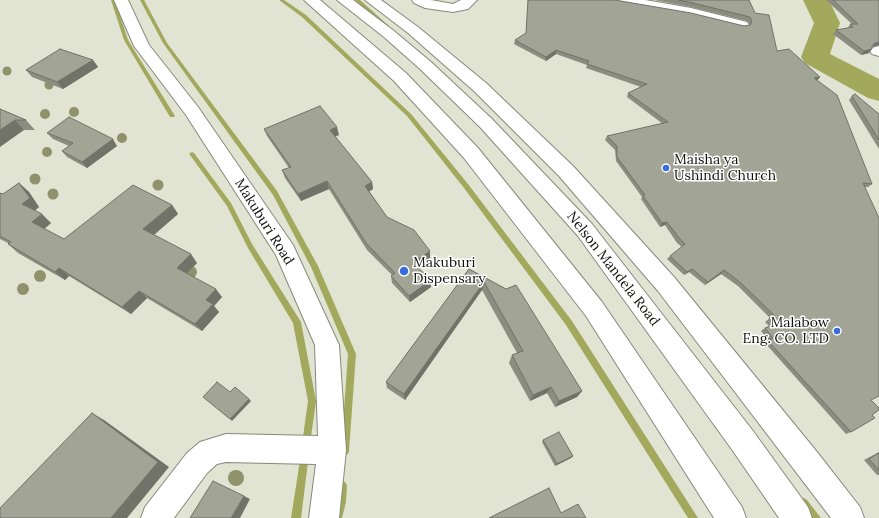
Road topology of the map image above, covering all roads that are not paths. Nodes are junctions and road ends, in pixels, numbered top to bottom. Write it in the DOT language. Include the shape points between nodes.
graph roads {
  1 [pos="121,0"];
  2 [pos="311,0"];
  3 [pos="344,0"];
  4 [pos="372,0"];
  5 [pos="419,0"];
  6 [pos="470,0"];
  7 [pos="619,0"];
  8 [pos="742,25"];
  9 [pos="332,450"];
  10 [pos="156,518"];
  11 [pos="324,518"];
  12 [pos="731,518"];
  13 [pos="797,518"];
  14 [pos="849,518"];
  1 -- 9 [label="street, Makuburi Road" via="142,46 192,111 285,251 327,344"];
  2 -- 12 [label="street" via="400,77 471,153 594,309"];
  3 -- 13 [label="street, Nelson Mandela Road" via="425,65 486,123 585,230 738,434"];
  4 -- 14 [label="street" via="413,30 480,87 566,171 666,284"];
  5 -- 6 [label="street" via="430,5 453,8 463,6"];
  7 -- 8 [label="street" via="691,12"];
  9 -- 10 [label="street" via="226,448 210,452 197,463"];
  9 -- 11 [label="street, Makuburi Road"];
}
